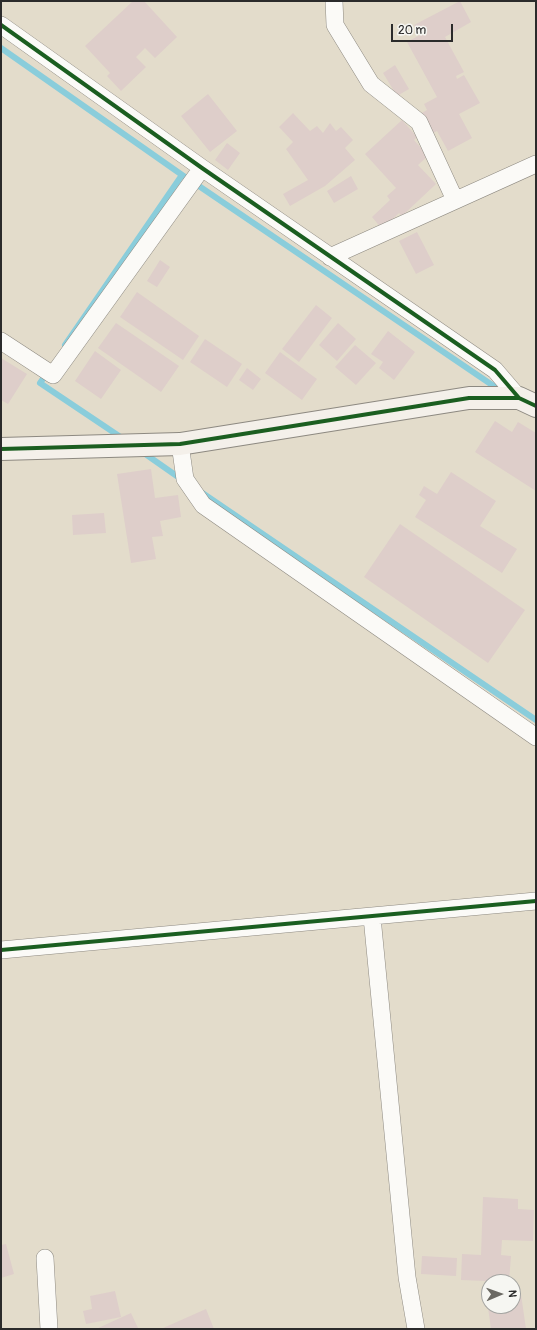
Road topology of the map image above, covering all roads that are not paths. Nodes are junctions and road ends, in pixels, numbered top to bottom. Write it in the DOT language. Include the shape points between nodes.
graph roads {
  1 [pos="334,1"];
  2 [pos="1,26"];
  3 [pos="536,164"];
  4 [pos="202,168"];
  5 [pos="455,200"];
  6 [pos="330,257"];
  7 [pos="1,341"];
  8 [pos="527,402"];
  9 [pos="180,444"];
  10 [pos="1,449"];
  11 [pos="536,738"];
  12 [pos="536,901"];
  13 [pos="372,917"];
  14 [pos="1,950"];
  15 [pos="45,1258"];
  16 [pos="49,1329"];
  17 [pos="416,1329"];
  1 -- 5 [label="street" via="335,25 371,84 419,122"];
  2 -- 4 [label="street"];
  3 -- 5 [label="street"];
  4 -- 6 [label="street"];
  4 -- 7 [label="street" via="52,375"];
  5 -- 6 [label="street"];
  6 -- 8 [label="street" via="496,370"];
  8 -- 9 [label="street" via="468,398"];
  9 -- 10 [label="street"];
  9 -- 11 [label="street" via="185,480 203,505"];
  12 -- 13 [label="street"];
  13 -- 14 [label="street"];
  13 -- 17 [label="street" via="407,1277"];
  15 -- 16 [label="street"];
}
